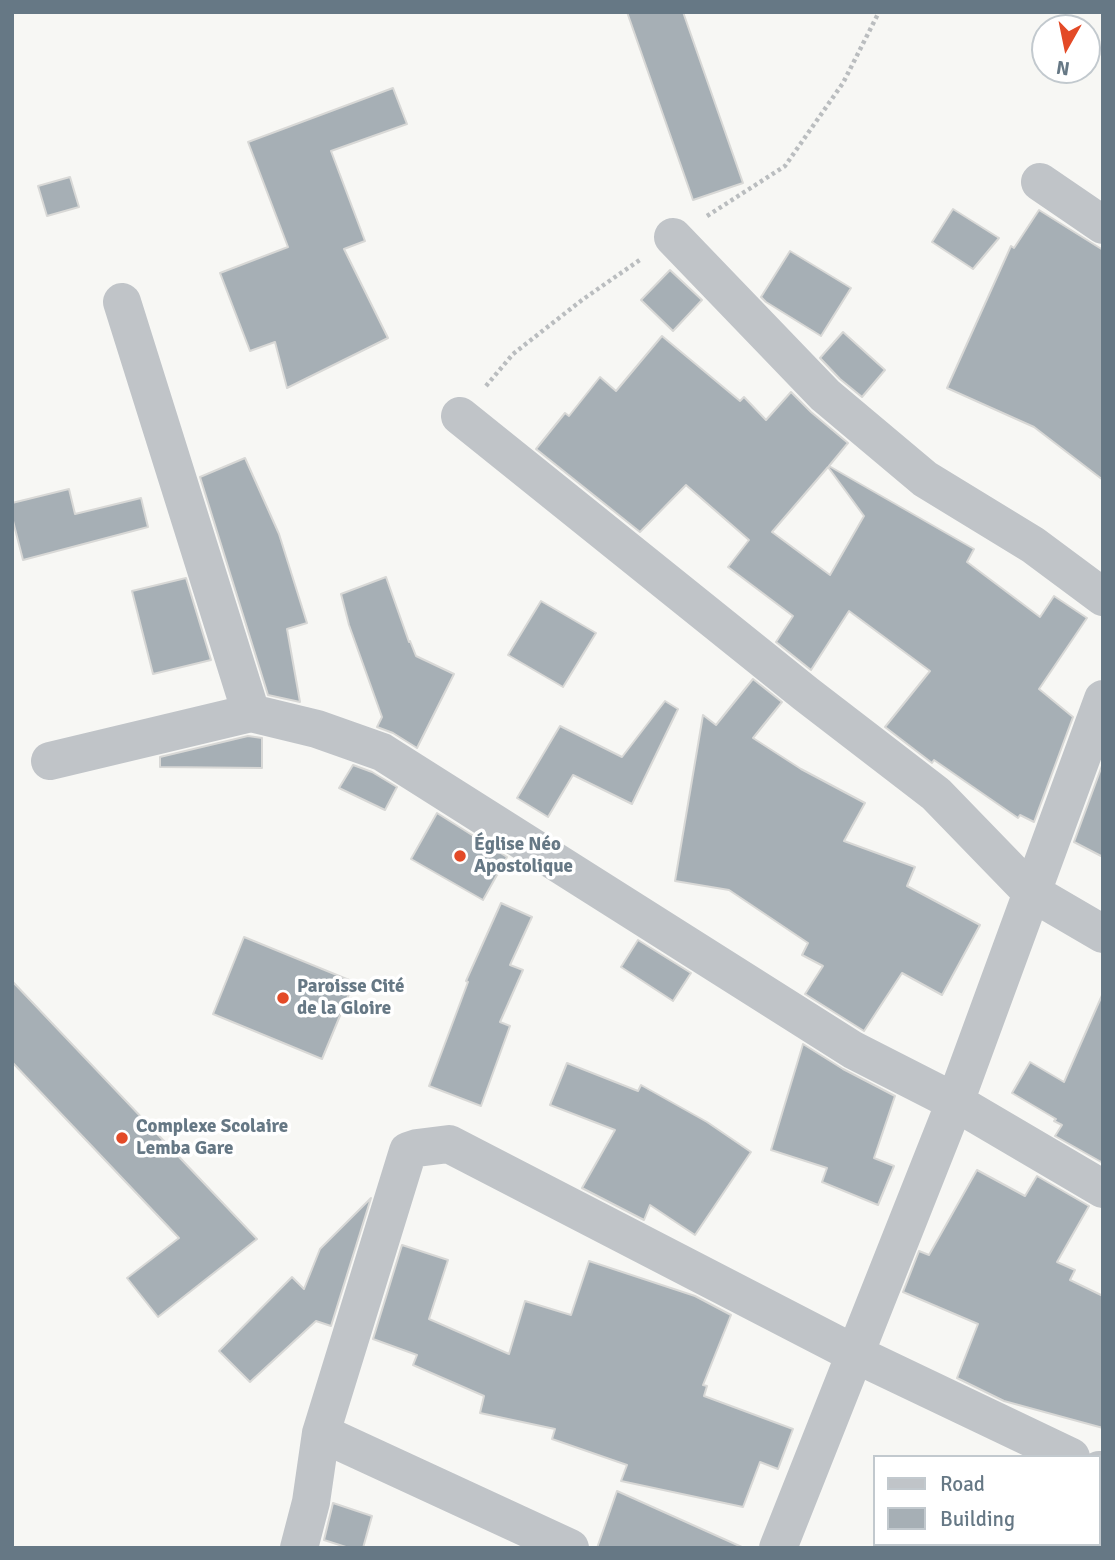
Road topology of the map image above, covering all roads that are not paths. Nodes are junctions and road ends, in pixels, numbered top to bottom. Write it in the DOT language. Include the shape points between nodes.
graph roads {
  1 [pos="1040,182"];
  2 [pos="1103,225"];
  3 [pos="673,237"];
  4 [pos="122,302"];
  5 [pos="460,416"];
  6 [pos="1103,597"];
  7 [pos="1103,699"];
  8 [pos="251,713"];
  9 [pos="50,761"];
  10 [pos="1031,892"];
  11 [pos="1103,934"];
  12 [pos="955,1102"];
  13 [pos="1103,1189"];
  14 [pos="855,1354"];
  15 [pos="321,1433"];
  16 [pos="1067,1455"];
  17 [pos="299,1548"];
  18 [pos="570,1548"];
  19 [pos="778,1548"];
  1 -- 2 [label="street"];
  3 -- 6 [label="street" via="825,395 925,479 1033,545"];
  4 -- 8 [label="street"];
  5 -- 10 [label="street" via="936,794"];
  7 -- 10 [label="street"];
  8 -- 9 [label="street"];
  8 -- 12 [label="street" via="382,752 853,1050"];
  10 -- 11 [label="street"];
  10 -- 12 [label="street"];
  12 -- 13 [label="street"];
  12 -- 14 [label="street"];
  14 -- 15 [label="street" via="449,1144 416,1148 408,1151"];
  14 -- 16 [label="street"];
  14 -- 19 [label="street"];
  15 -- 17 [label="street"];
  15 -- 18 [label="street"];
}
